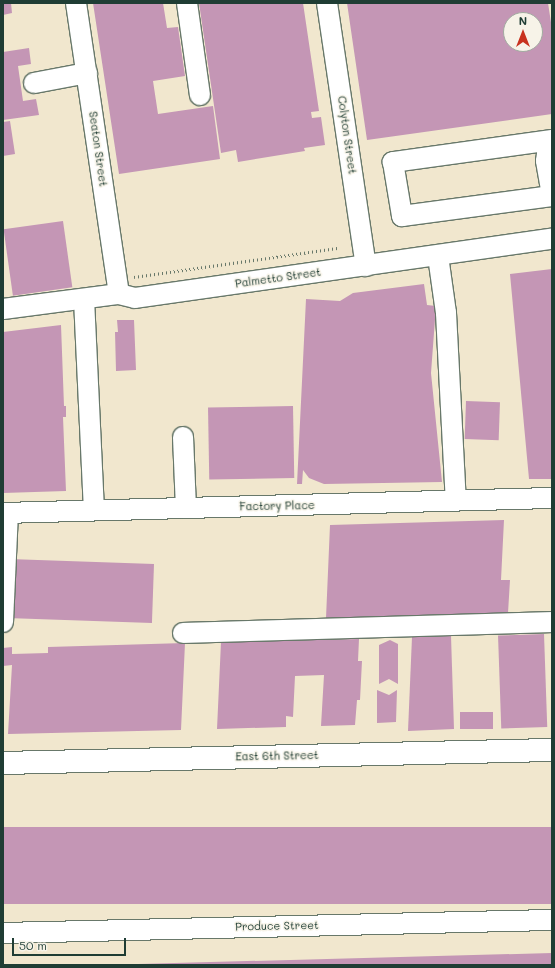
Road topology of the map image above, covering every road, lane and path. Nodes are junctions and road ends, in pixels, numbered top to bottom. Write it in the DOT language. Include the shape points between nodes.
graph roads {
  1 [pos="76,3"];
  2 [pos="186,3"];
  3 [pos="327,3"];
  4 [pos="87,73"];
  5 [pos="34,82"];
  6 [pos="200,95"];
  7 [pos="552,140"];
  8 [pos="552,153"];
  9 [pos="552,195"];
  10 [pos="552,239"];
  11 [pos="339,248"];
  12 [pos="438,256"];
  13 [pos="366,266"];
  14 [pos="130,275"];
  15 [pos="119,294"];
  16 [pos="84,299"];
  17 [pos="3,310"];
  18 [pos="183,436"];
  19 [pos="552,498"];
  20 [pos="456,501"];
  21 [pos="186,508"];
  22 [pos="94,510"];
  23 [pos="5,513"];
  24 [pos="3,622"];
  25 [pos="552,622"];
  26 [pos="183,633"];
  27 [pos="552,750"];
  28 [pos="3,763"];
  29 [pos="552,920"];
  30 [pos="3,933"];
  1 -- 4 [label="street, Seaton Street"];
  2 -- 6 [label="street"];
  3 -- 13 [label="street, Colyton Street"];
  4 -- 5 [label="street"];
  4 -- 15 [label="street, Seaton Street"];
  7 -- 9 [label="street" via="393,162 402,216"];
  8 -- 9 [label="street" via="547,154 546,161"];
  10 -- 12 [label="street, Palmetto Street"];
  11 -- 14 [label="path" via="135,278"];
  12 -- 13 [label="street, Palmetto Street"];
  12 -- 20 [label="street" via="446,313"];
  13 -- 15 [label="street, Palmetto Street" via="136,298"];
  15 -- 16 [label="street, Palmetto Street"];
  16 -- 17 [label="street, Palmetto Street"];
  16 -- 22 [label="street"];
  18 -- 21 [label="street"];
  19 -- 20 [label="street, Factory Place"];
  20 -- 21 [label="street, Factory Place"];
  21 -- 22 [label="street, Factory Place"];
  22 -- 23 [label="street, Factory Place"];
  23 -- 24 [label="street"];
  25 -- 26 [label="street"];
  27 -- 28 [label="main road, East 6th Street"];
  29 -- 30 [label="street, Produce Street"];
}
